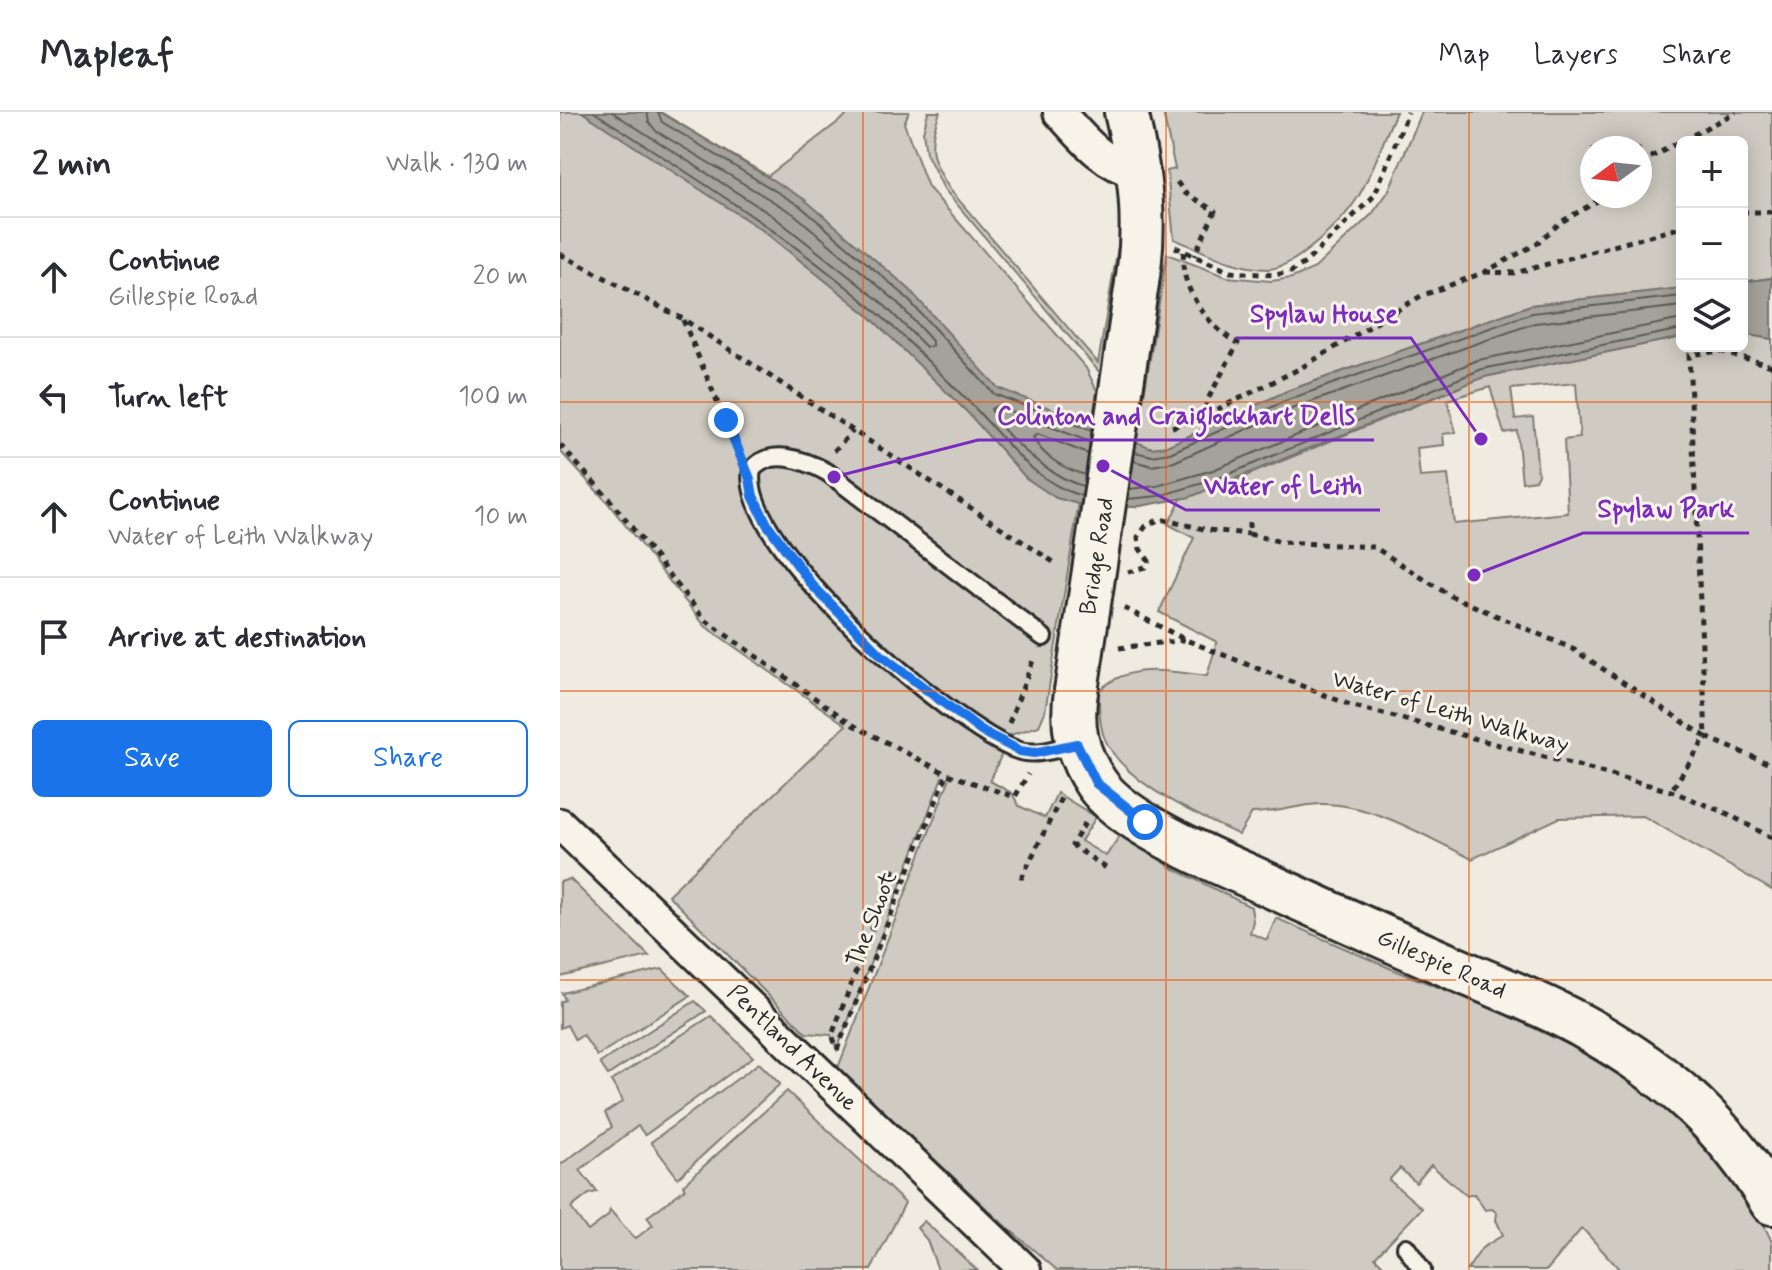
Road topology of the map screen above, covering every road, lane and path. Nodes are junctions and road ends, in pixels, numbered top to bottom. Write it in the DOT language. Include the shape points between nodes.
graph roads {
  1 [pos="1059,112"];
  2 [pos="1126,112"];
  3 [pos="1408,112"];
  4 [pos="1736,112"];
  5 [pos="1724,114"];
  6 [pos="1652,156"];
  7 [pos="1156,175"];
  8 [pos="1585,208"];
  9 [pos="1748,212"];
  10 [pos="1772,212"];
  11 [pos="1676,229"];
  12 [pos="560,254"];
  13 [pos="1194,256"];
  14 [pos="1485,272"];
  15 [pos="683,319"];
  16 [pos="1772,366"];
  17 [pos="1204,416"];
  18 [pos="1172,427"];
  19 [pos="560,445"];
  20 [pos="750,479"];
  21 [pos="1160,519"];
  22 [pos="1249,522"];
  23 [pos="1249,534"];
  24 [pos="1061,567"];
  25 [pos="1117,603"];
  26 [pos="1043,637"];
  27 [pos="1706,737"];
  28 [pos="1001,742"];
  29 [pos="1067,752"];
  30 [pos="1772,765"];
  31 [pos="947,774"];
  32 [pos="1671,791"];
  33 [pos="1061,797"];
  34 [pos="1090,815"];
  35 [pos="560,824"];
  36 [pos="1772,838"];
  37 [pos="896,865"];
  38 [pos="1106,868"];
  39 [pos="1021,879"];
  40 [pos="827,1061"];
  41 [pos="1772,1203"];
  42 [pos="1406,1247"];
  43 [pos="1025,1270"];
  44 [pos="1422,1270"];
  1 -- 7 [label="street" via="1097,154 1120,169"];
  2 -- 7 [label="main road, Bridge Road"];
  3 -- 13 [label="path" via="1374,196 1305,263 1274,275 1230,272"];
  4 -- 5 [label="path"];
  5 -- 6 [label="path"];
  7 -- 13 [label="path" via="1215,211"];
  7 -- 29 [label="main road, Bridge Road, bridge"];
  8 -- 14 [label="path"];
  9 -- 10 [label="path"];
  11 -- 14 [label="path" via="1515,273"];
  12 -- 15 [label="path"];
  13 -- 17 [label="path" via="1181,250 1182,274 1214,327 1238,343"];
  14 -- 17 [label="path" via="1421,296 1299,369"];
  15 -- 20 [label="path"];
  15 -- 24 [label="path"];
  16 -- 27 [label="path" via="1720,351 1689,355"];
  17 -- 18 [label="path"];
  19 -- 31 [label="path" via="705,620 853,725"];
  20 -- 26 [label="lane" via="756,465 773,458 818,467"];
  20 -- 28 [label="lane" via="767,524 823,596 911,680"];
  21 -- 23 [label="path"];
  22 -- 23 [label="path"];
  23 -- 27 [label="path" via="1282,542 1374,547 1449,595 1573,649"];
  25 -- 32 [label="path, Water of Leith Walkway" via="1186,640 1350,705"];
  26 -- 28 [label="path"];
  27 -- 30 [label="path"];
  27 -- 32 [label="path"];
  28 -- 29 [label="lane" via="1020,751"];
  29 -- 31 [label="path" via="1015,797"];
  29 -- 41 [label="main road, Gillespie Road" via="1103,791 1169,838 1588,1029 1643,1062 1724,1134"];
  31 -- 40 [label="path, The Shoot"];
  32 -- 36 [label="path, Water of Leith Walkway"];
  33 -- 39 [label="path"];
  34 -- 38 [label="path" via="1072,845"];
  35 -- 40 [label="street, Pentland Avenue"];
  37 -- 40 [label="path"];
  40 -- 43 [label="street, Pentland Avenue"];
  42 -- 44 [label="lane"];
}
